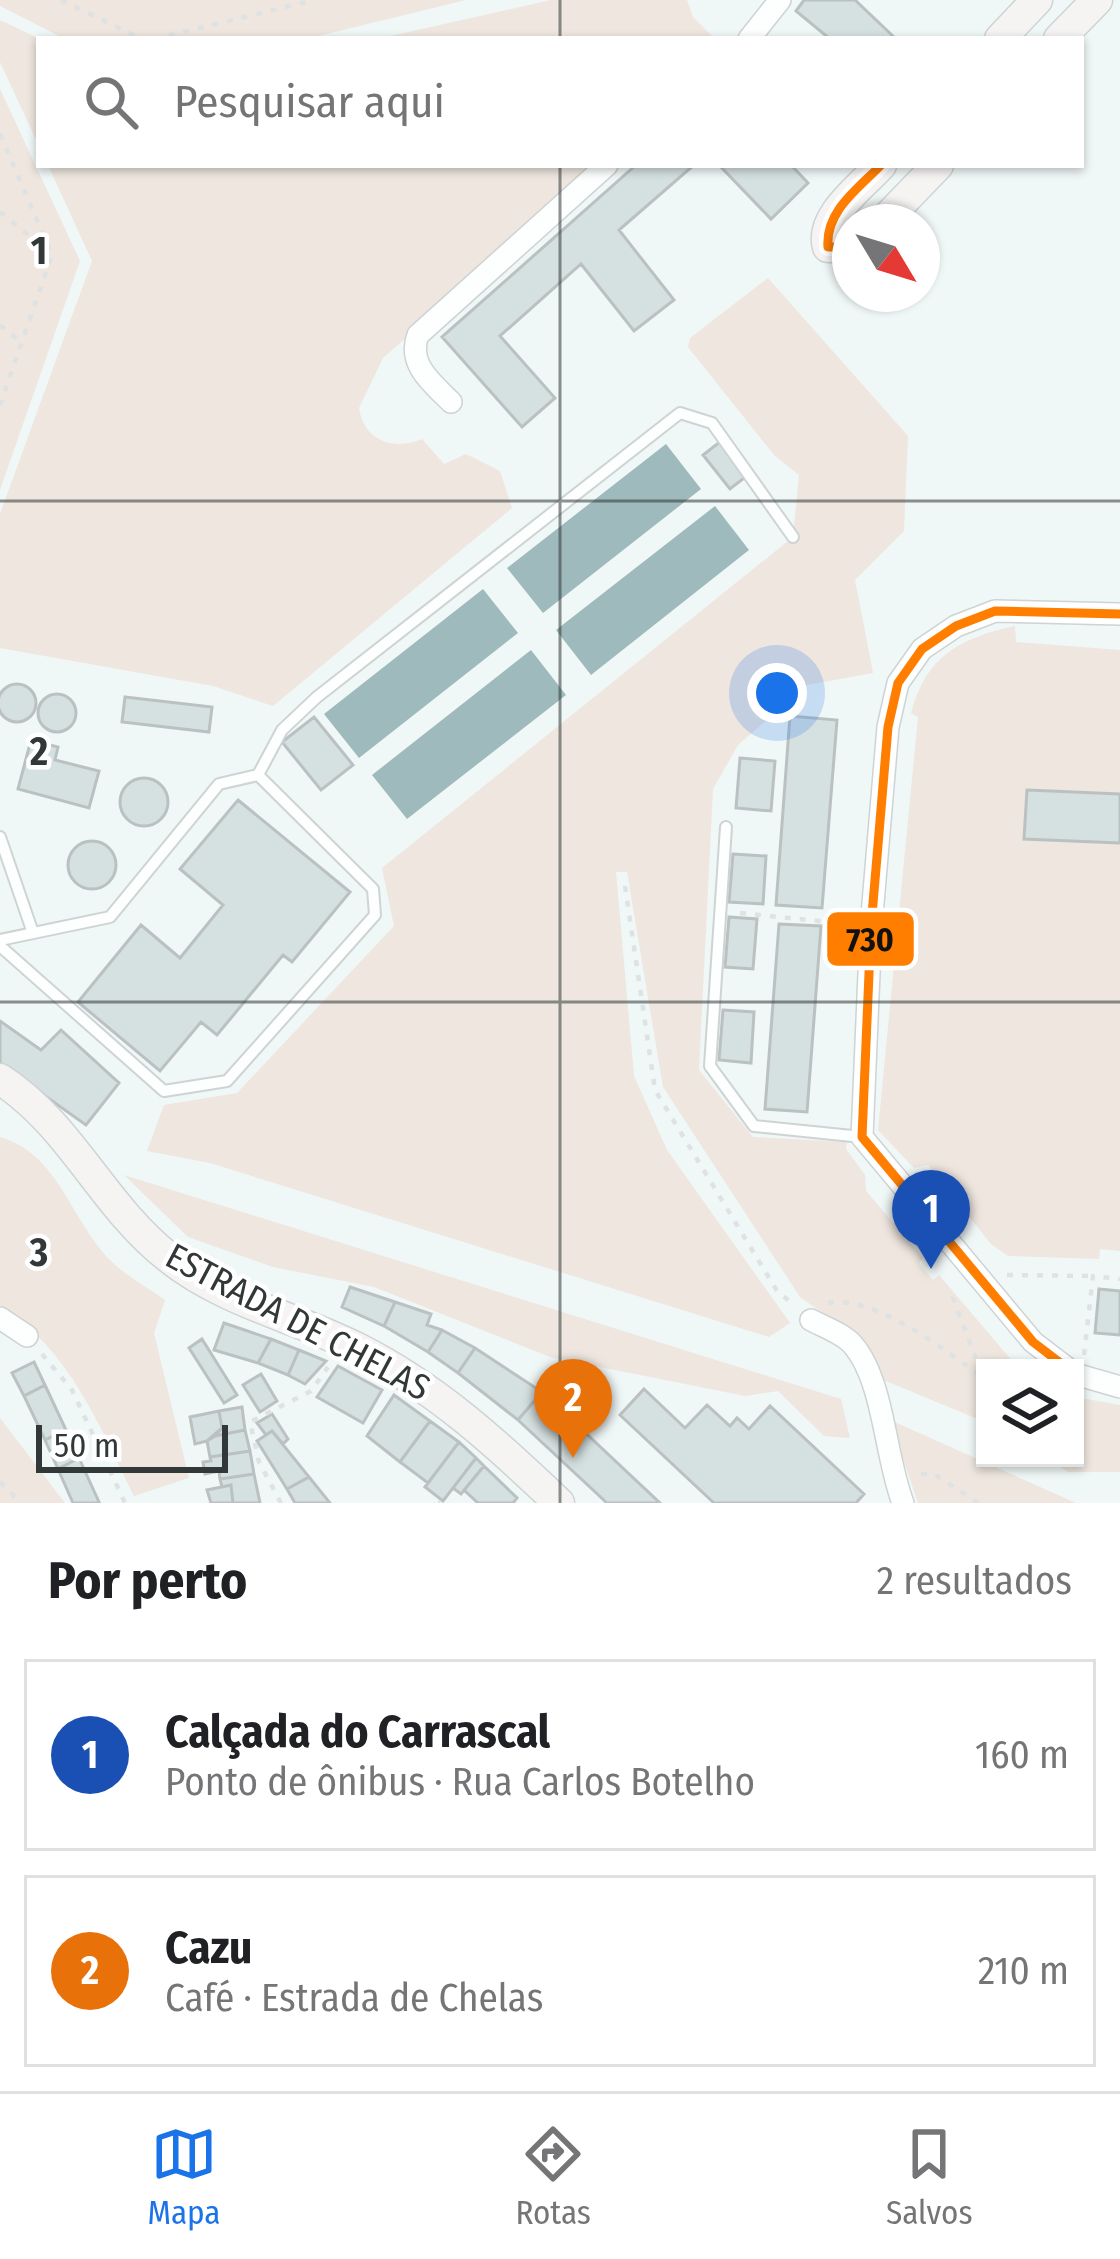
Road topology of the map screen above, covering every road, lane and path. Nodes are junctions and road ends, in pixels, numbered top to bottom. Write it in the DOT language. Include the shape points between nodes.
graph roads {
  1 [pos="62,0"];
  2 [pos="315,0"];
  3 [pos="780,0"];
  4 [pos="1037,0"];
  5 [pos="1097,0"];
  6 [pos="136,36"];
  7 [pos="166,36"];
  8 [pos="750,36"];
  9 [pos="1003,36"];
  10 [pos="1062,36"];
  11 [pos="0,134"];
  12 [pos="604,168"];
  13 [pos="878,168"];
  14 [pos="935,168"];
  15 [pos="845,204"];
  16 [pos="901,204"];
  17 [pos="0,212"];
  18 [pos="832,222"];
  19 [pos="832,248"];
  20 [pos="52,255"];
  21 [pos="0,325"];
  22 [pos="21,342"];
  23 [pos="451,402"];
  24 [pos="0,405"];
  25 [pos="794,537"];
  26 [pos="1120,614"];
  27 [pos="259,775"];
  28 [pos="726,827"];
  29 [pos="0,837"];
  30 [pos="625,886"];
  31 [pos="721,911"];
  32 [pos="872,927"];
  33 [pos="33,933"];
  34 [pos="0,943"];
  35 [pos="0,1079"];
  36 [pos="862,1137"];
  37 [pos="974,1275"];
  38 [pos="1093,1276"];
  39 [pos="1120,1279"];
  40 [pos="0,1318"];
  41 [pos="811,1319"];
  42 [pos="27,1336"];
  43 [pos="334,1359"];
  44 [pos="977,1359"];
  45 [pos="1055,1359"];
  46 [pos="1077,1359"];
  47 [pos="976,1372"];
  48 [pos="1084,1376"];
  49 [pos="1120,1387"];
  50 [pos="891,1473"];
  51 [pos="0,1482"];
  52 [pos="21,1503"];
  53 [pos="124,1503"];
  54 [pos="281,1503"];
  55 [pos="559,1503"];
  56 [pos="903,1503"];
  57 [pos="978,1503"];
  1 -- 6 [label="path"];
  2 -- 7 [label="path"];
  3 -- 8 [label="street"];
  4 -- 9 [label="main road"];
  5 -- 10 [label="main road"];
  11 -- 20 [label="path"];
  12 -- 23 [label="street" via="418,335 419,366"];
  13 -- 15 [label="main road"];
  14 -- 16 [label="main road"];
  17 -- 20 [label="path"];
  18 -- 19 [label="main road"];
  20 -- 22 [label="path"];
  21 -- 22 [label="path"];
  22 -- 24 [label="path"];
  25 -- 27 [label="lane" via="712,423 680,413 316,698 282,730"];
  26 -- 32 [label="street" via="995,611 922,649 898,682 888,727"];
  27 -- 33 [label="lane" via="220,784 110,917"];
  27 -- 34 [label="lane" via="373,889 375,915 227,1081 164,1091"];
  28 -- 31 [label="lane"];
  29 -- 33 [label="lane"];
  30 -- 41 [label="path" via="655,1090 777,1291"];
  31 -- 32 [label="path"];
  31 -- 36 [label="lane" via="710,1066 754,1126"];
  32 -- 36 [label="street"];
  33 -- 34 [label="lane"];
  35 -- 55 [label="main road, ESTRADA DE CHELAS" via="60,1129 119,1212 168,1258 420,1384"];
  36 -- 37 [label="street"];
  37 -- 38 [label="path"];
  37 -- 44 [label="path" via="953,1298"];
  37 -- 45 [label="street"];
  38 -- 39 [label="path"];
  38 -- 46 [label="path"];
  40 -- 42 [label="street"];
  41 -- 47 [label="path" via="830,1301 853,1303 904,1324"];
  41 -- 50 [label="street" via="852,1343 872,1380"];
  42 -- 53 [label="path" via="72,1390"];
  43 -- 54 [label="path" via="311,1391 250,1422"];
  48 -- 49 [label="street"];
  50 -- 56 [label="street"];
  50 -- 57 [label="path" via="934,1474"];
  51 -- 52 [label="path"];
}
